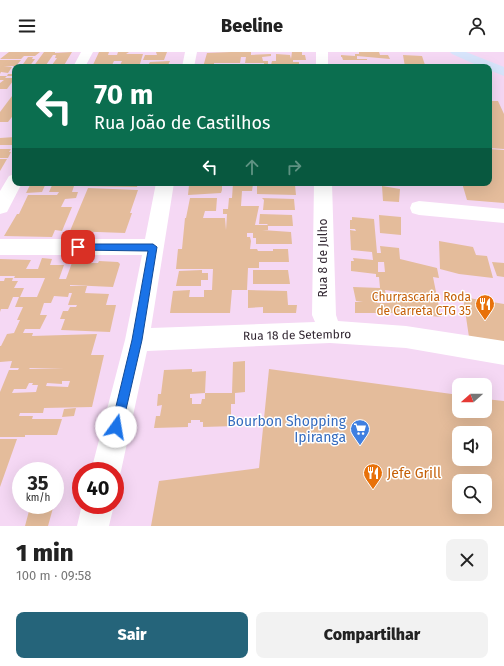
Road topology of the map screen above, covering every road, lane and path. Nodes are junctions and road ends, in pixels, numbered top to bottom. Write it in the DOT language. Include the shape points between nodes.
graph roads {
  1 [pos="87,52"];
  2 [pos="191,52"];
  3 [pos="322,52"];
  4 [pos="456,52"];
  5 [pos="493,57"];
  6 [pos="81,64"];
  7 [pos="189,64"];
  8 [pos="322,64"];
  9 [pos="485,64"];
  10 [pos="492,67"];
  11 [pos="504,68"];
  12 [pos="504,72"];
  13 [pos="12,185"];
  14 [pos="164,186"];
  15 [pos="323,186"];
  16 [pos="0,207"];
  17 [pos="419,208"];
  18 [pos="504,216"];
  19 [pos="0,247"];
  20 [pos="153,247"];
  21 [pos="330,332"];
  22 [pos="137,340"];
  23 [pos="504,353"];
  24 [pos="108,462"];
  25 [pos="96,514"];
  26 [pos="93,526"];
  1 -- 6 [label="street"];
  2 -- 7 [label="street"];
  3 -- 8 [label="street"];
  4 -- 9 [label="main road"];
  5 -- 11 [label="main road"];
  10 -- 12 [label="main road"];
  13 -- 16 [label="street"];
  14 -- 20 [label="street"];
  15 -- 21 [label="street, Rua 8 de Julho" via="324,315"];
  17 -- 18 [label="street"];
  19 -- 20 [label="street"];
  20 -- 22 [label="street"];
  21 -- 22 [label="street, Rua 18 de Setembro"];
  21 -- 23 [label="street, Rua 18 de Setembro" via="406,337"];
  22 -- 24 [label="street"];
  25 -- 26 [label="street"];
}
